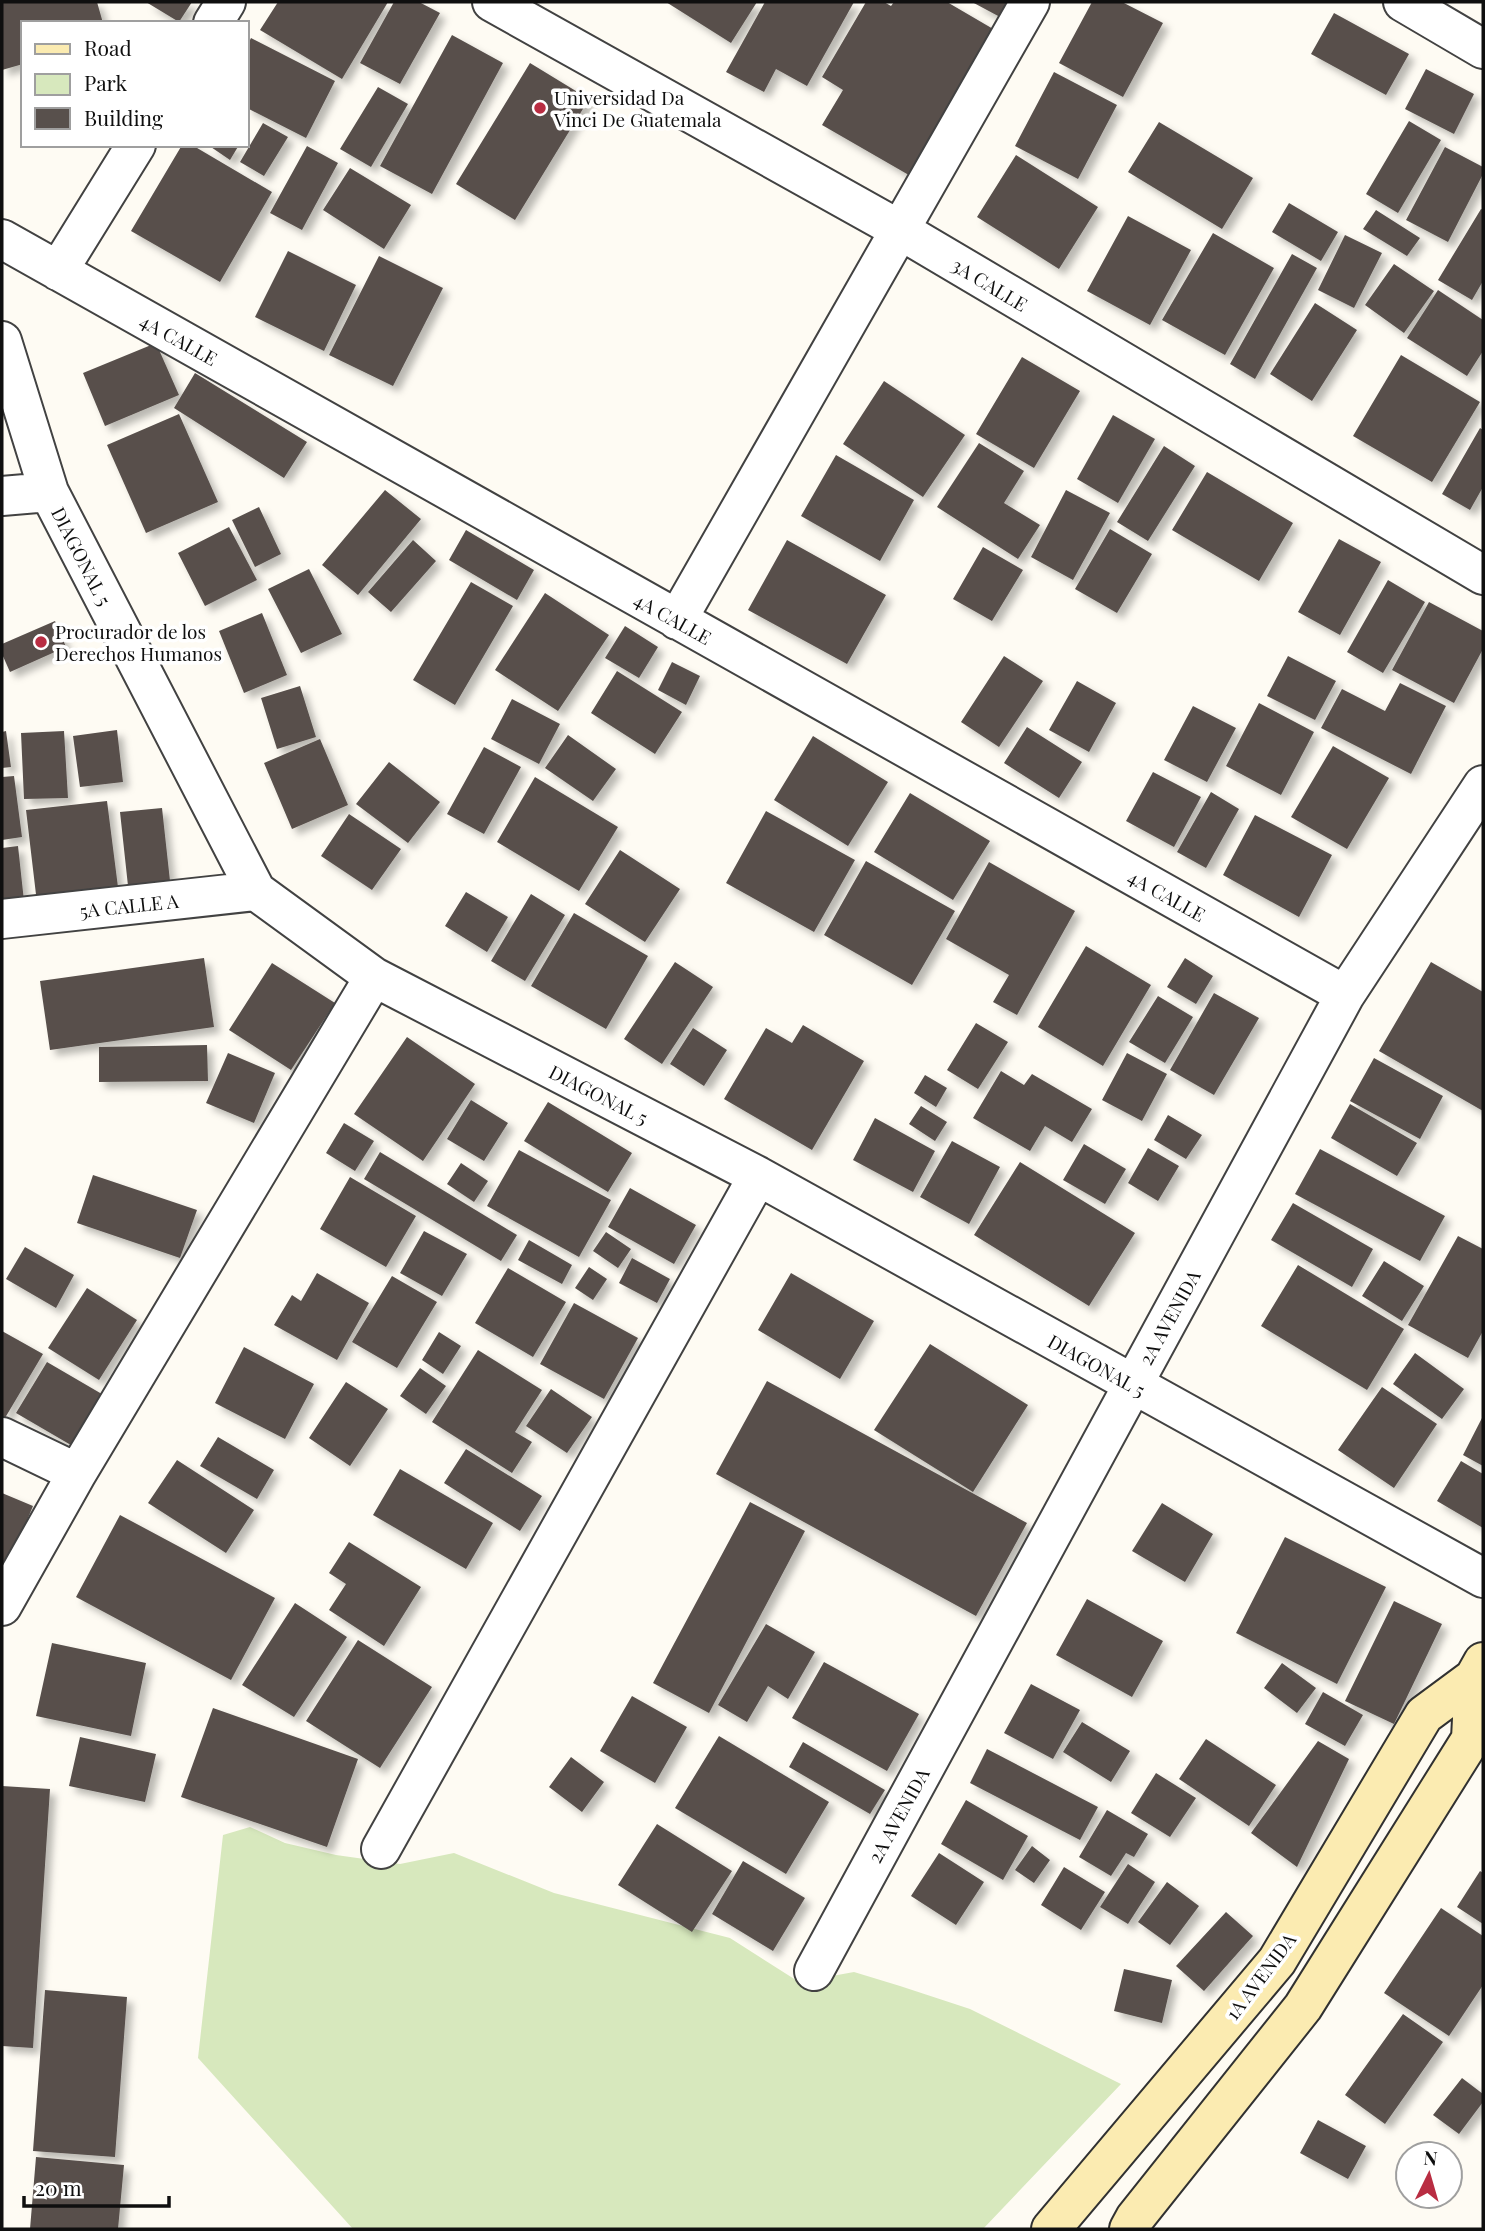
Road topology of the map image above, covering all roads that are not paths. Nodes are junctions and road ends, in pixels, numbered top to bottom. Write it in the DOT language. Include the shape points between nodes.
graph roads {
  1 [pos="226,2"];
  2 [pos="492,2"];
  3 [pos="1030,2"];
  4 [pos="1403,2"];
  5 [pos="214,21"];
  6 [pos="1483,49"];
  7 [pos="135,147"];
  8 [pos="900,230"];
  9 [pos="2,239"];
  10 [pos="58,271"];
  11 [pos="2,341"];
  12 [pos="49,492"];
  13 [pos="2,496"];
  14 [pos="1483,575"];
  15 [pos="677,620"];
  16 [pos="1483,785"];
  17 [pos="256,891"];
  18 [pos="2,919"];
  19 [pos="374,977"];
  20 [pos="1345,995"];
  21 [pos="758,1176"];
  22 [pos="1132,1384"];
  23 [pos="2,1437"];
  24 [pos="77,1473"];
  25 [pos="1483,1578"];
  26 [pos="2,1606"];
  27 [pos="1479,1670"];
  28 [pos="381,1849"];
  29 [pos="814,1971"];
  30 [pos="1051,2229"];
  31 [pos="1129,2229"];
  1 -- 5 [label="street"];
  2 -- 8 [label="street, 3A CALLE"];
  3 -- 8 [label="street"];
  4 -- 6 [label="street"];
  7 -- 10 [label="street"];
  8 -- 14 [label="street, 3A CALLE"];
  8 -- 15 [label="street"];
  9 -- 10 [label="street, 4A CALLE"];
  10 -- 15 [label="street, 4A CALLE"];
  11 -- 12 [label="street, DIAGONAL 5"];
  12 -- 13 [label="street"];
  12 -- 17 [label="street, DIAGONAL 5"];
  15 -- 20 [label="street, 4A CALLE"];
  16 -- 20 [label="street, 2A AVENIDA"];
  17 -- 18 [label="street, 5A CALLE A"];
  17 -- 19 [label="street, DIAGONAL 5"];
  19 -- 21 [label="street, DIAGONAL 5"];
  19 -- 24 [label="street"];
  20 -- 22 [label="street, 2A AVENIDA"];
  21 -- 22 [label="street, DIAGONAL 5"];
  21 -- 28 [label="street"];
  22 -- 25 [label="street, DIAGONAL 5"];
  22 -- 29 [label="street, 2A AVENIDA"];
  23 -- 24 [label="street"];
  24 -- 26 [label="street"];
  27 -- 30 [label="main road, 1A AVENIDA" via="1424,1715 1277,1961"];
  27 -- 31 [label="main road, 1A AVENIDA" via="1471,1739 1457,1762 1303,2007"];
}
